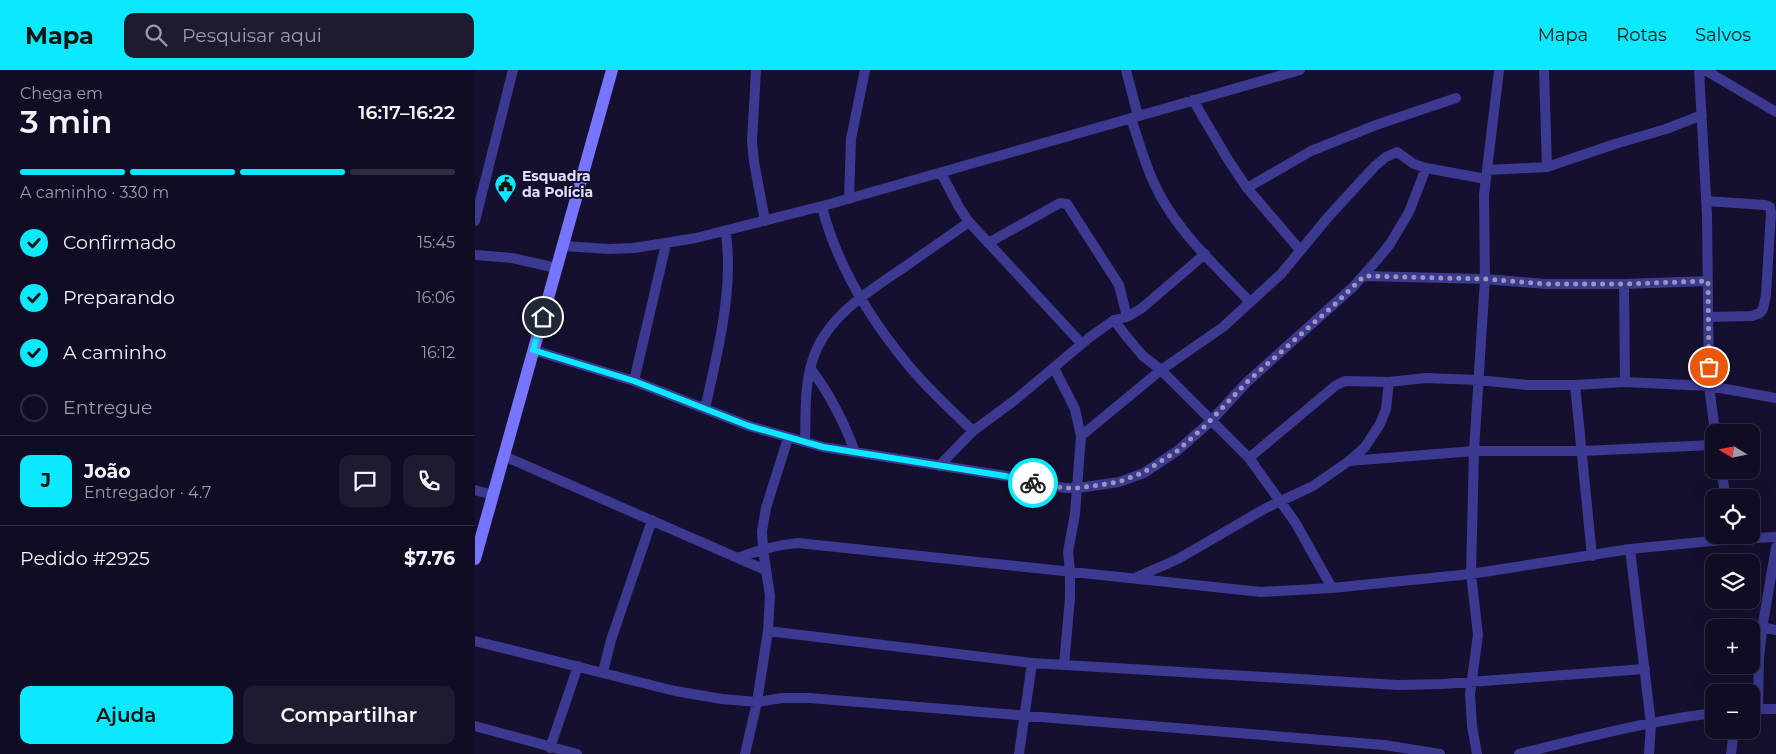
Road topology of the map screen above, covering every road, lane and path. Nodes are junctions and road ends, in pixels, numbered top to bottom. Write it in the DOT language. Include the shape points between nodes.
graph roads {
  1 [pos="513,70"];
  2 [pos="612,70"];
  3 [pos="756,70"];
  4 [pos="865,70"];
  5 [pos="1126,70"];
  6 [pos="1300,70"];
  7 [pos="1499,70"];
  8 [pos="1544,70"];
  9 [pos="1699,70"];
  10 [pos="1705,70"];
  11 [pos="1456,98"];
  12 [pos="1193,100"];
  13 [pos="1776,112"];
  14 [pos="1702,116"];
  15 [pos="1135,117"];
  16 [pos="1547,167"];
  17 [pos="1426,168"];
  18 [pos="941,173"];
  19 [pos="1486,174"];
  20 [pos="1247,188"];
  21 [pos="849,199"];
  22 [pos="1706,201"];
  23 [pos="822,207"];
  24 [pos="475,221"];
  25 [pos="765,221"];
  26 [pos="969,222"];
  27 [pos="726,230"];
  28 [pos="988,243"];
  29 [pos="666,244"];
  30 [pos="563,246"];
  31 [pos="1301,250"];
  32 [pos="1205,254"];
  33 [pos="475,255"];
  34 [pos="557,268"];
  35 [pos="1364,276"];
  36 [pos="1485,279"];
  37 [pos="1708,281"];
  38 [pos="1624,284"];
  39 [pos="860,297"];
  40 [pos="1250,302"];
  41 [pos="1127,317"];
  42 [pos="1708,317"];
  43 [pos="1114,320"];
  44 [pos="1082,344"];
  45 [pos="533,350"];
  46 [pos="810,368"];
  47 [pos="1054,368"];
  48 [pos="1161,370"];
  49 [pos="1478,380"];
  50 [pos="634,381"];
  51 [pos="1389,382"];
  52 [pos="1625,382"];
  53 [pos="1575,385"];
  54 [pos="1709,386"];
  55 [pos="1776,398"];
  56 [pos="705,409"];
  57 [pos="1211,421"];
  58 [pos="1714,424"];
  59 [pos="973,431"];
  60 [pos="1081,436"];
  61 [pos="788,438"];
  62 [pos="805,442"];
  63 [pos="1705,445"];
  64 [pos="1474,450"];
  65 [pos="1582,451"];
  66 [pos="855,452"];
  67 [pos="504,456"];
  68 [pos="1249,458"];
  69 [pos="1349,461"];
  70 [pos="939,466"];
  71 [pos="1078,488"];
  72 [pos="475,490"];
  73 [pos="493,495"];
  74 [pos="1280,501"];
  75 [pos="653,520"];
  76 [pos="1760,536"];
  77 [pos="1776,536"];
  78 [pos="1705,540"];
  79 [pos="1776,547"];
  80 [pos="763,548"];
  81 [pos="1630,549"];
  82 [pos="1592,556"];
  83 [pos="738,558"];
  84 [pos="475,559"];
  85 [pos="765,570"];
  86 [pos="1070,571"];
  87 [pos="1471,574"];
  88 [pos="1774,575"];
  89 [pos="1135,578"];
  90 [pos="1332,588"];
  91 [pos="1762,627"];
  92 [pos="1776,630"];
  93 [pos="768,631"];
  94 [pos="475,640"];
  95 [pos="1032,663"];
  96 [pos="1063,665"];
  97 [pos="578,666"];
  98 [pos="1645,669"];
  99 [pos="603,672"];
  100 [pos="1471,682"];
  101 [pos="1757,684"];
  102 [pos="757,702"];
  103 [pos="1760,709"];
  104 [pos="1776,709"];
  105 [pos="1705,714"];
  106 [pos="1025,715"];
  107 [pos="1651,724"];
  108 [pos="475,726"];
  109 [pos="1733,739"];
  110 [pos="550,748"];
  111 [pos="573,754"];
  112 [pos="745,754"];
  113 [pos="1019,754"];
  114 [pos="1440,754"];
  115 [pos="1477,754"];
  116 [pos="1519,754"];
  117 [pos="1649,754"];
  118 [pos="1731,754"];
  1 -- 24 [label="street"];
  2 -- 30 [label="main road"];
  3 -- 25 [label="street" via="751,140"];
  4 -- 21 [label="street" via="851,139"];
  5 -- 15 [label="street"];
  6 -- 12 [label="street"];
  7 -- 19 [label="street"];
  8 -- 16 [label="street"];
  9 -- 14 [label="street"];
  10 -- 13 [label="street"];
  11 -- 20 [label="street" via="1311,151"];
  12 -- 15 [label="street"];
  12 -- 20 [label="street"];
  14 -- 16 [label="street"];
  14 -- 22 [label="street"];
  15 -- 18 [label="street"];
  15 -- 32 [label="street" via="1151,176 1161,197"];
  16 -- 19 [label="street"];
  17 -- 19 [label="street"];
  17 -- 31 [label="street" via="1397,152 1386,157"];
  17 -- 35 [label="street" via="1409,212 1390,244"];
  18 -- 21 [label="street"];
  18 -- 26 [label="street"];
  19 -- 36 [label="street"];
  20 -- 31 [label="street"];
  21 -- 23 [label="street"];
  22 -- 37 [label="street"];
  22 -- 42 [label="street" via="1765,204 1771,213 1763,309 1752,316"];
  23 -- 25 [label="street"];
  23 -- 39 [label="street" via="834,249"];
  25 -- 27 [label="street"];
  26 -- 28 [label="street"];
  26 -- 39 [label="street"];
  27 -- 29 [label="street"];
  27 -- 56 [label="street" via="728,266 725,297"];
  28 -- 41 [label="street" via="1060,203 1067,204 1119,285"];
  28 -- 44 [label="street"];
  29 -- 30 [label="street" via="609,249"];
  29 -- 50 [label="street"];
  30 -- 34 [label="main road"];
  31 -- 40 [label="street" via="1281,274"];
  32 -- 40 [label="street"];
  32 -- 41 [label="street"];
  33 -- 34 [label="street" via="512,258"];
  34 -- 45 [label="main road"];
  35 -- 36 [label="street"];
  35 -- 57 [label="street" via="1247,382"];
  36 -- 38 [label="street" via="1546,284"];
  36 -- 49 [label="street"];
  37 -- 38 [label="street"];
  37 -- 42 [label="street"];
  38 -- 52 [label="street"];
  39 -- 46 [label="street" via="823,336"];
  39 -- 59 [label="street" via="910,367"];
  40 -- 48 [label="street" via="1223,327"];
  41 -- 43 [label="street"];
  42 -- 54 [label="street"];
  43 -- 44 [label="street"];
  43 -- 48 [label="street" via="1143,356"];
  44 -- 47 [label="street"];
  45 -- 50 [label="street"];
  45 -- 67 [label="main road"];
  46 -- 62 [label="street"];
  46 -- 66 [label="street" via="826,389"];
  47 -- 59 [label="street"];
  47 -- 60 [label="street" via="1075,409"];
  48 -- 57 [label="street"];
  48 -- 60 [label="street"];
  49 -- 51 [label="street" via="1426,378"];
  49 -- 53 [label="street"];
  49 -- 64 [label="street"];
  50 -- 56 [label="street"];
  51 -- 68 [label="street" via="1341,382"];
  51 -- 69 [label="street" via="1386,409 1380,424 1365,447"];
  52 -- 53 [label="street"];
  52 -- 54 [label="street"];
  53 -- 65 [label="street"];
  54 -- 55 [label="street"];
  54 -- 58 [label="street"];
  56 -- 61 [label="street"];
  57 -- 68 [label="street"];
  57 -- 71 [label="street" via="1177,451 1144,472 1119,482"];
  59 -- 70 [label="street"];
  60 -- 71 [label="street"];
  61 -- 62 [label="street"];
  61 -- 80 [label="street" via="767,508 762,531"];
  62 -- 66 [label="street"];
  63 -- 65 [label="street"];
  64 -- 65 [label="street"];
  64 -- 69 [label="street"];
  64 -- 87 [label="street"];
  65 -- 82 [label="street"];
  66 -- 70 [label="street"];
  67 -- 73 [label="main road"];
  67 -- 75 [label="street"];
  68 -- 74 [label="street"];
  69 -- 74 [label="street" via="1313,486"];
  70 -- 71 [label="street"];
  71 -- 86 [label="street" via="1068,552"];
  72 -- 73 [label="street"];
  73 -- 84 [label="main road"];
  74 -- 89 [label="street" via="1179,559"];
  74 -- 90 [label="street"];
  75 -- 83 [label="street"];
  75 -- 99 [label="street"];
  76 -- 77 [label="street"];
  78 -- 81 [label="street"];
  79 -- 88 [label="street"];
  80 -- 83 [label="street"];
  80 -- 85 [label="street"];
  80 -- 86 [label="street" via="798,543"];
  81 -- 82 [label="street"];
  81 -- 98 [label="street"];
  82 -- 87 [label="street"];
  83 -- 85 [label="street"];
  85 -- 93 [label="street" via="770,596"];
  86 -- 89 [label="street"];
  86 -- 96 [label="street"];
  87 -- 90 [label="street"];
  87 -- 100 [label="street" via="1478,635"];
  88 -- 91 [label="street"];
  89 -- 90 [label="street" via="1261,592"];
  91 -- 92 [label="street"];
  91 -- 101 [label="street"];
  93 -- 95 [label="street"];
  93 -- 102 [label="street"];
  94 -- 97 [label="street"];
  95 -- 96 [label="street"];
  95 -- 106 [label="street"];
  96 -- 100 [label="street" via="1398,685"];
  97 -- 99 [label="street"];
  97 -- 110 [label="street"];
  98 -- 100 [label="street"];
  98 -- 107 [label="street"];
  99 -- 102 [label="street" via="675,691"];
  100 -- 115 [label="street" via="1470,708"];
  102 -- 106 [label="street" via="809,698"];
  102 -- 112 [label="street"];
  103 -- 104 [label="street"];
  105 -- 107 [label="street"];
  106 -- 113 [label="street"];
  106 -- 114 [label="street" via="1384,745"];
  107 -- 116 [label="street"];
  107 -- 117 [label="street"];
  108 -- 110 [label="street"];
  109 -- 118 [label="street"];
  110 -- 111 [label="street"];
}
